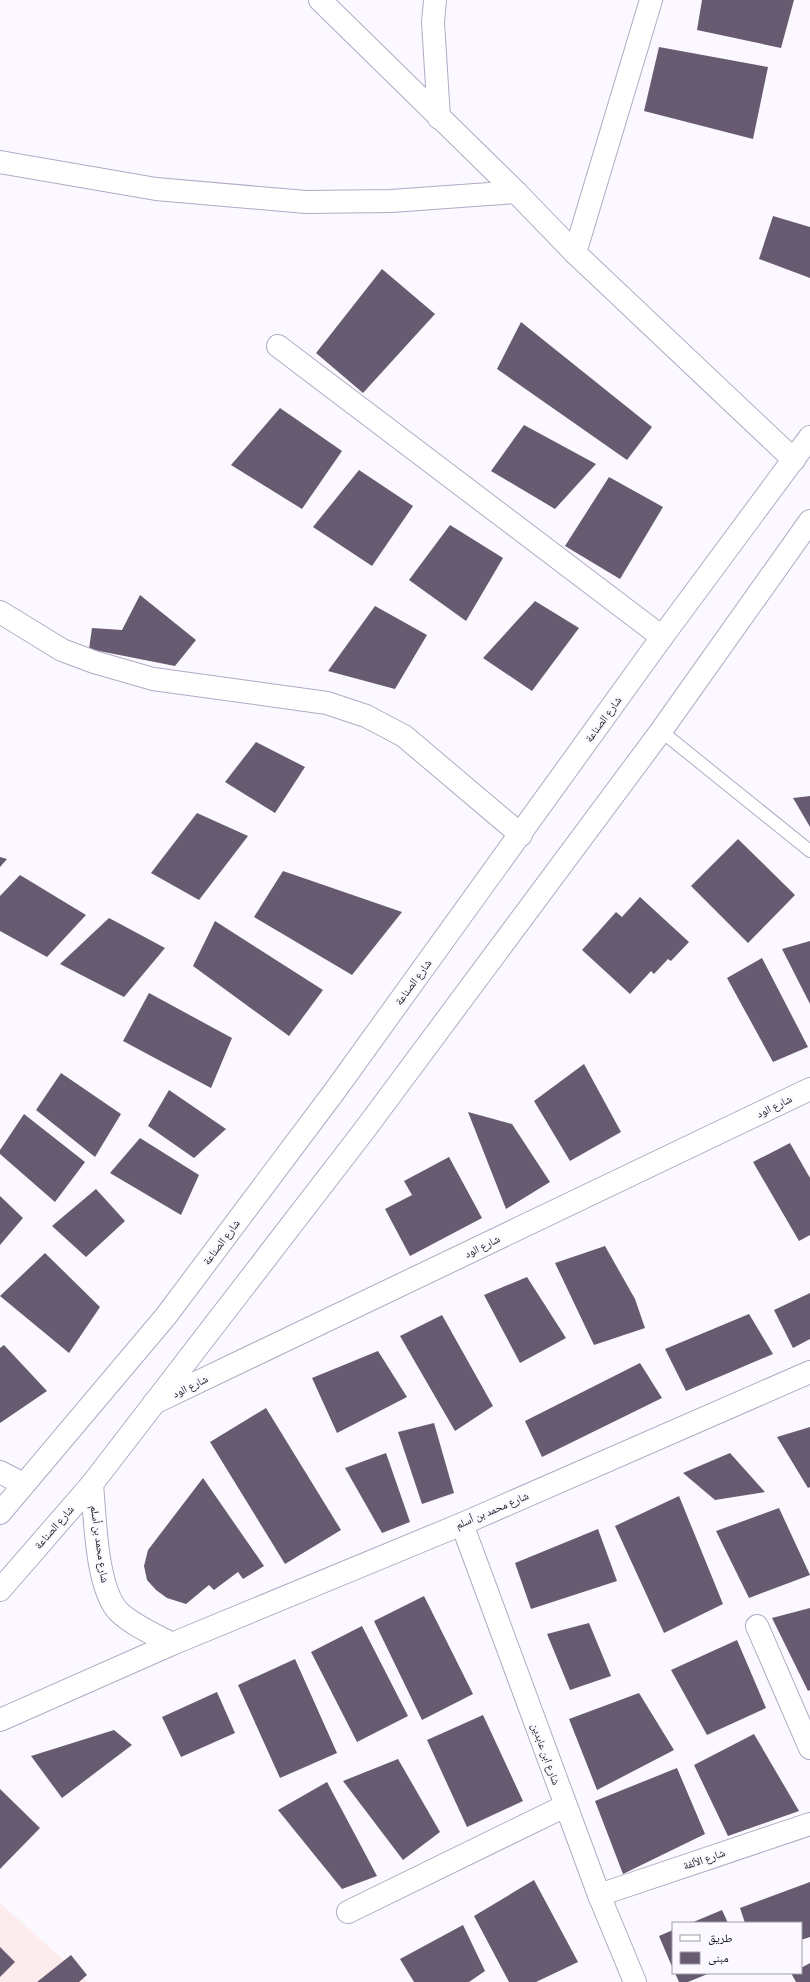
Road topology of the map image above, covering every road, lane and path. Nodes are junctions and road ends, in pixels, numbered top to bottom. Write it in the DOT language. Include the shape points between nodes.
graph roads {
  1 [pos="320,0"];
  2 [pos="435,0"];
  3 [pos="651,0"];
  4 [pos="439,118"];
  5 [pos="0,162"];
  6 [pos="516,192"];
  7 [pos="575,253"];
  8 [pos="278,346"];
  9 [pos="810,437"];
  10 [pos="794,460"];
  11 [pos="810,521"];
  12 [pos="0,612"];
  13 [pos="662,637"];
  14 [pos="661,731"];
  15 [pos="521,835"];
  16 [pos="810,851"];
  17 [pos="810,1088"];
  18 [pos="810,1372"];
  19 [pos="154,1403"];
  20 [pos="0,1472"];
  21 [pos="24,1484"];
  22 [pos="92,1484"];
  23 [pos="0,1513"];
  24 [pos="462,1524"];
  25 [pos="0,1590"];
  26 [pos="757,1626"];
  27 [pos="172,1644"];
  28 [pos="0,1720"];
  29 [pos="810,1748"];
  30 [pos="566,1806"];
  31 [pos="810,1824"];
  32 [pos="599,1895"];
  33 [pos="348,1912"];
  34 [pos="635,1982"];
  1 -- 4 [label="street"];
  2 -- 4 [label="street" via="433,22"];
  3 -- 7 [label="street"];
  4 -- 6 [label="street"];
  5 -- 6 [label="street" via="156,189 306,202 391,200"];
  6 -- 7 [label="street"];
  7 -- 10 [label="street"];
  8 -- 13 [label="street"];
  9 -- 10 [label="street, شارع الصناعة"];
  10 -- 13 [label="street, شارع الصناعة"];
  11 -- 14 [label="street, شارع الصناعة"];
  12 -- 15 [label="street" via="62,650 153,679 327,703 366,716 404,736"];
  13 -- 15 [label="street, شارع الصناعة"];
  14 -- 16 [label="lane"];
  14 -- 19 [label="street, شارع الصناعة" via="366,1128"];
  15 -- 21 [label="street, شارع الصناعة" via="334,1092 166,1316"];
  17 -- 19 [label="street, شارع الود"];
  18 -- 24 [label="street, شارع محمد بن أسلم"];
  19 -- 22 [label="street, شارع الصناعة"];
  20 -- 21 [label="street"];
  21 -- 23 [label="street, شارع الصناعة"];
  22 -- 25 [label="street, شارع الصناعة"];
  22 -- 27 [label="street, شارع محمد بن أسلم" via="103,1579 109,1595 118,1611"];
  24 -- 27 [label="street, شارع محمد بن أسلم"];
  24 -- 30 [label="street, شارع ابن عابدين"];
  26 -- 29 [label="street"];
  27 -- 28 [label="street, شارع محمد بن أسلم"];
  30 -- 32 [label="street, شارع ابن عابدين"];
  30 -- 33 [label="street"];
  31 -- 32 [label="street, شارع الألفة"];
  32 -- 34 [label="street, شارع ابن عابدين"];
}
